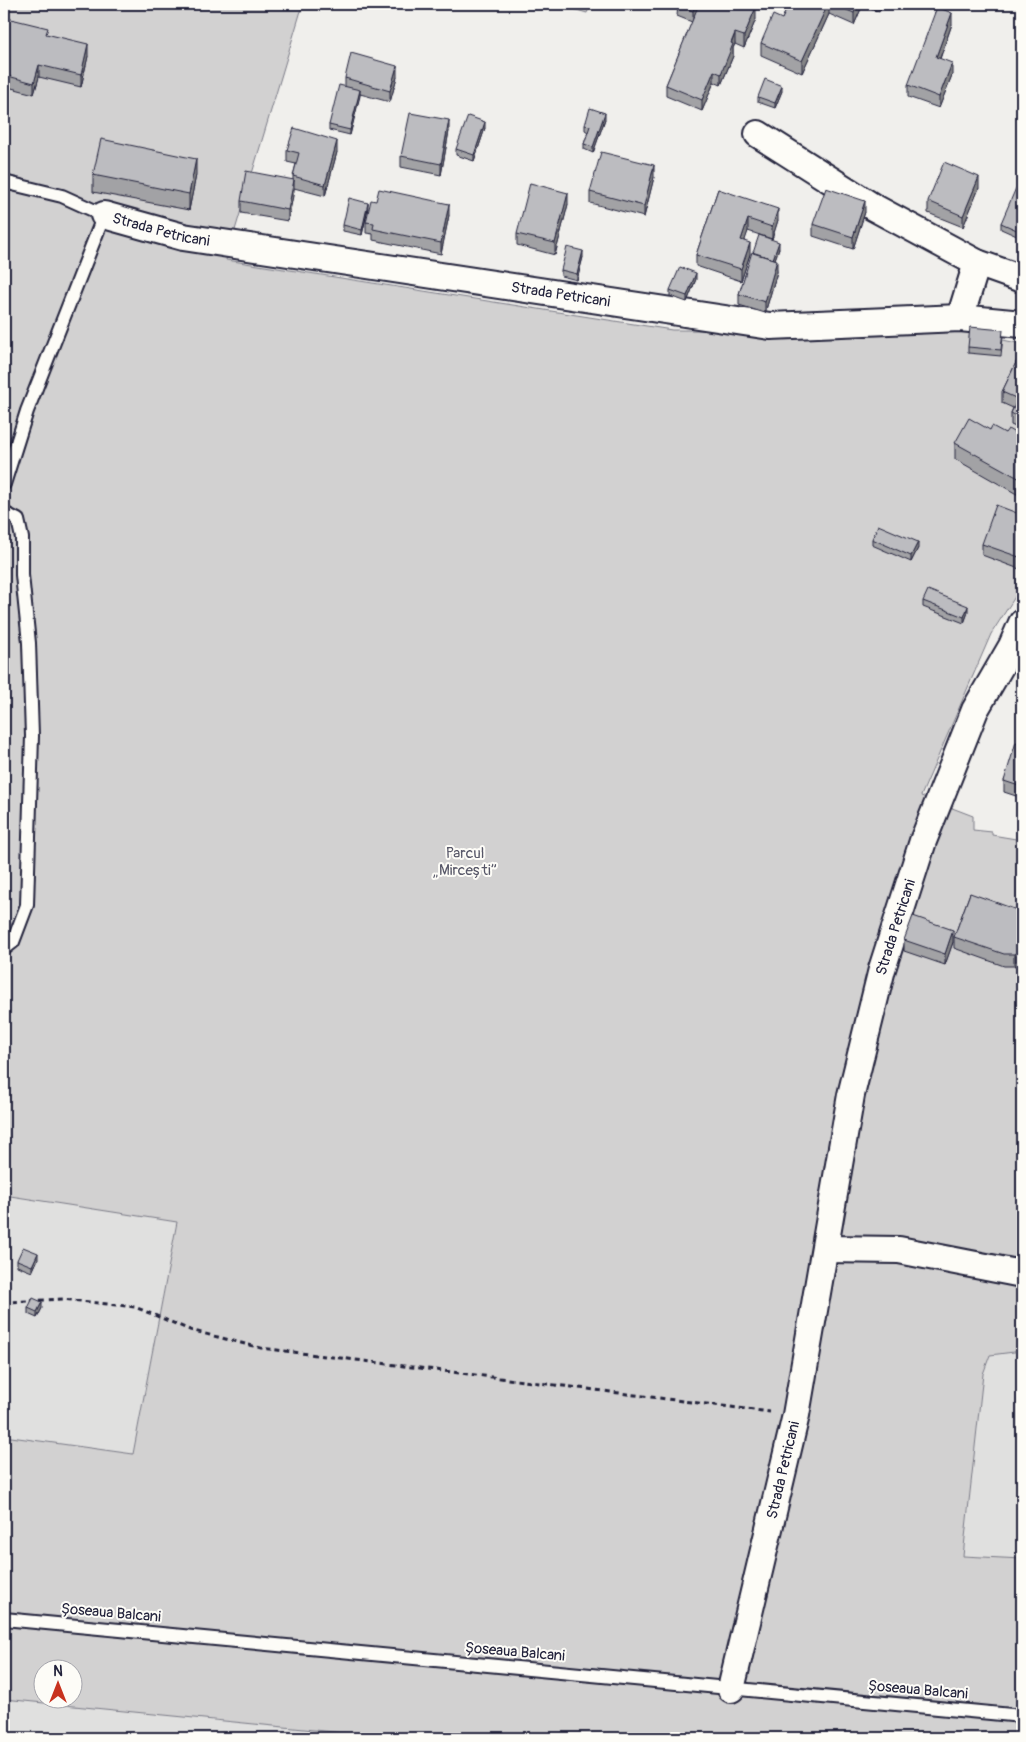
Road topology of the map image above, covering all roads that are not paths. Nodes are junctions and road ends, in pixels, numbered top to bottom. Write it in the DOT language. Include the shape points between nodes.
graph roads {
  1 [pos="758,134"];
  2 [pos="4,182"];
  3 [pos="104,215"];
  4 [pos="977,263"];
  5 [pos="1022,279"];
  6 [pos="960,318"];
  7 [pos="1022,324"];
  8 [pos="4,484"];
  9 [pos="4,513"];
  10 [pos="1022,623"];
  11 [pos="4,949"];
  12 [pos="825,1249"];
  13 [pos="1022,1274"];
  14 [pos="4,1619"];
  15 [pos="731,1689"];
  16 [pos="1022,1716"];
  1 -- 4 [label="street" via="873,208"];
  2 -- 3 [label="lane, Strada Petricani" via="62,196"];
  3 -- 6 [label="street, Strada Petricani" via="183,237 770,326"];
  3 -- 8 [label="lane, Strada Petricani" via="27,411"];
  4 -- 5 [label="street"];
  4 -- 6 [label="street"];
  6 -- 7 [label="street, Strada Petricani"];
  9 -- 11 [label="lane" via="18,520 22,538 22,575 30,643 32,736 27,905 13,942"];
  10 -- 12 [label="street, Strada Petricani" via="975,710 923,841 882,969 851,1095"];
  12 -- 13 [label="street" via="899,1250"];
  12 -- 15 [label="street, Strada Petricani" via="796,1415"];
  14 -- 15 [label="lane, Șoseaua Balcani"];
  15 -- 16 [label="lane, Șoseaua Balcani"];
}
